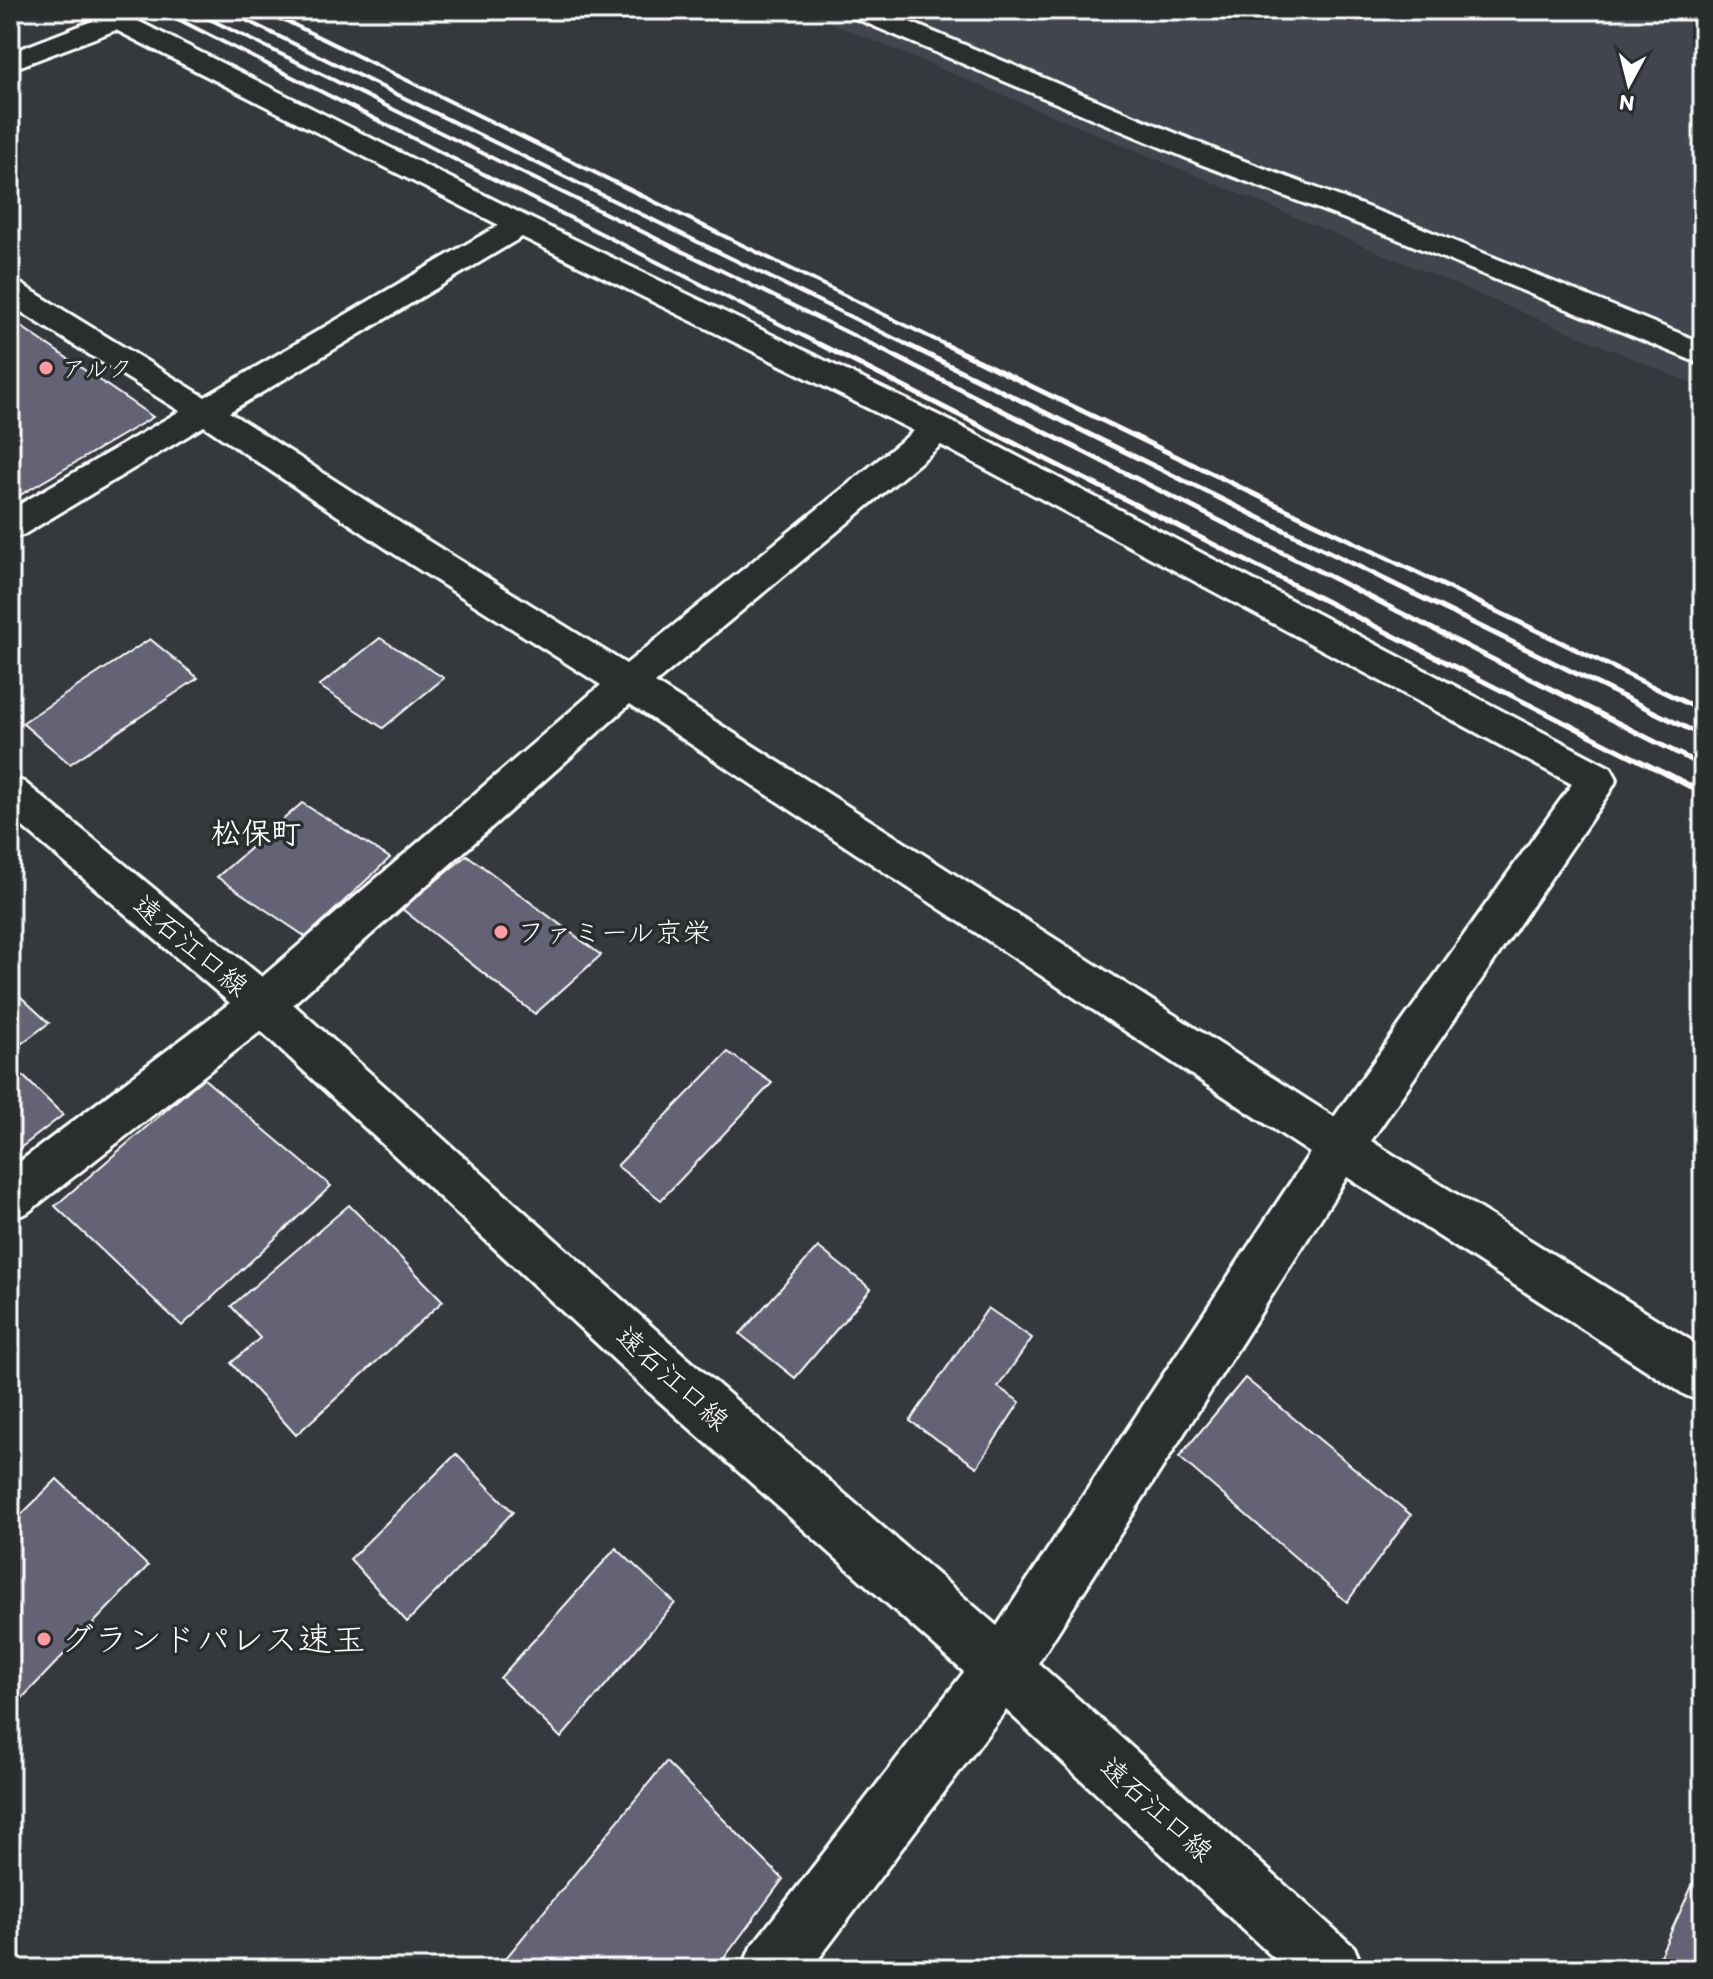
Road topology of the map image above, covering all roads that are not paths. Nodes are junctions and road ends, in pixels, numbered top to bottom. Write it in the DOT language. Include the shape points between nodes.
graph roads {
  1 [pos="859,10"];
  2 [pos="106,15"];
  3 [pos="10,62"];
  4 [pos="521,225"];
  5 [pos="10,291"];
  6 [pos="1703,355"];
  7 [pos="206,412"];
  8 [pos="938,429"];
  9 [pos="10,526"];
  10 [pos="628,684"];
  11 [pos="10,793"];
  12 [pos="262,1004"];
  13 [pos="1340,1147"];
  14 [pos="10,1197"];
  15 [pos="1703,1377"];
  16 [pos="1002,1668"];
  17 [pos="773,1969"];
  18 [pos="1332,1969"];
  1 -- 6 [label="street"];
  2 -- 3 [label="street"];
  2 -- 4 [label="street"];
  4 -- 7 [label="street"];
  4 -- 8 [label="street"];
  5 -- 7 [label="street"];
  7 -- 9 [label="street"];
  7 -- 10 [label="street"];
  8 -- 10 [label="street"];
  8 -- 13 [label="street" via="1597,779"];
  10 -- 12 [label="street"];
  10 -- 13 [label="street"];
  11 -- 12 [label="street, 遠石江口線"];
  12 -- 14 [label="street"];
  12 -- 16 [label="street, 遠石江口線" via="667,1374"];
  13 -- 15 [label="street"];
  13 -- 16 [label="street"];
  16 -- 17 [label="street"];
  16 -- 18 [label="street, 遠石江口線"];
}
